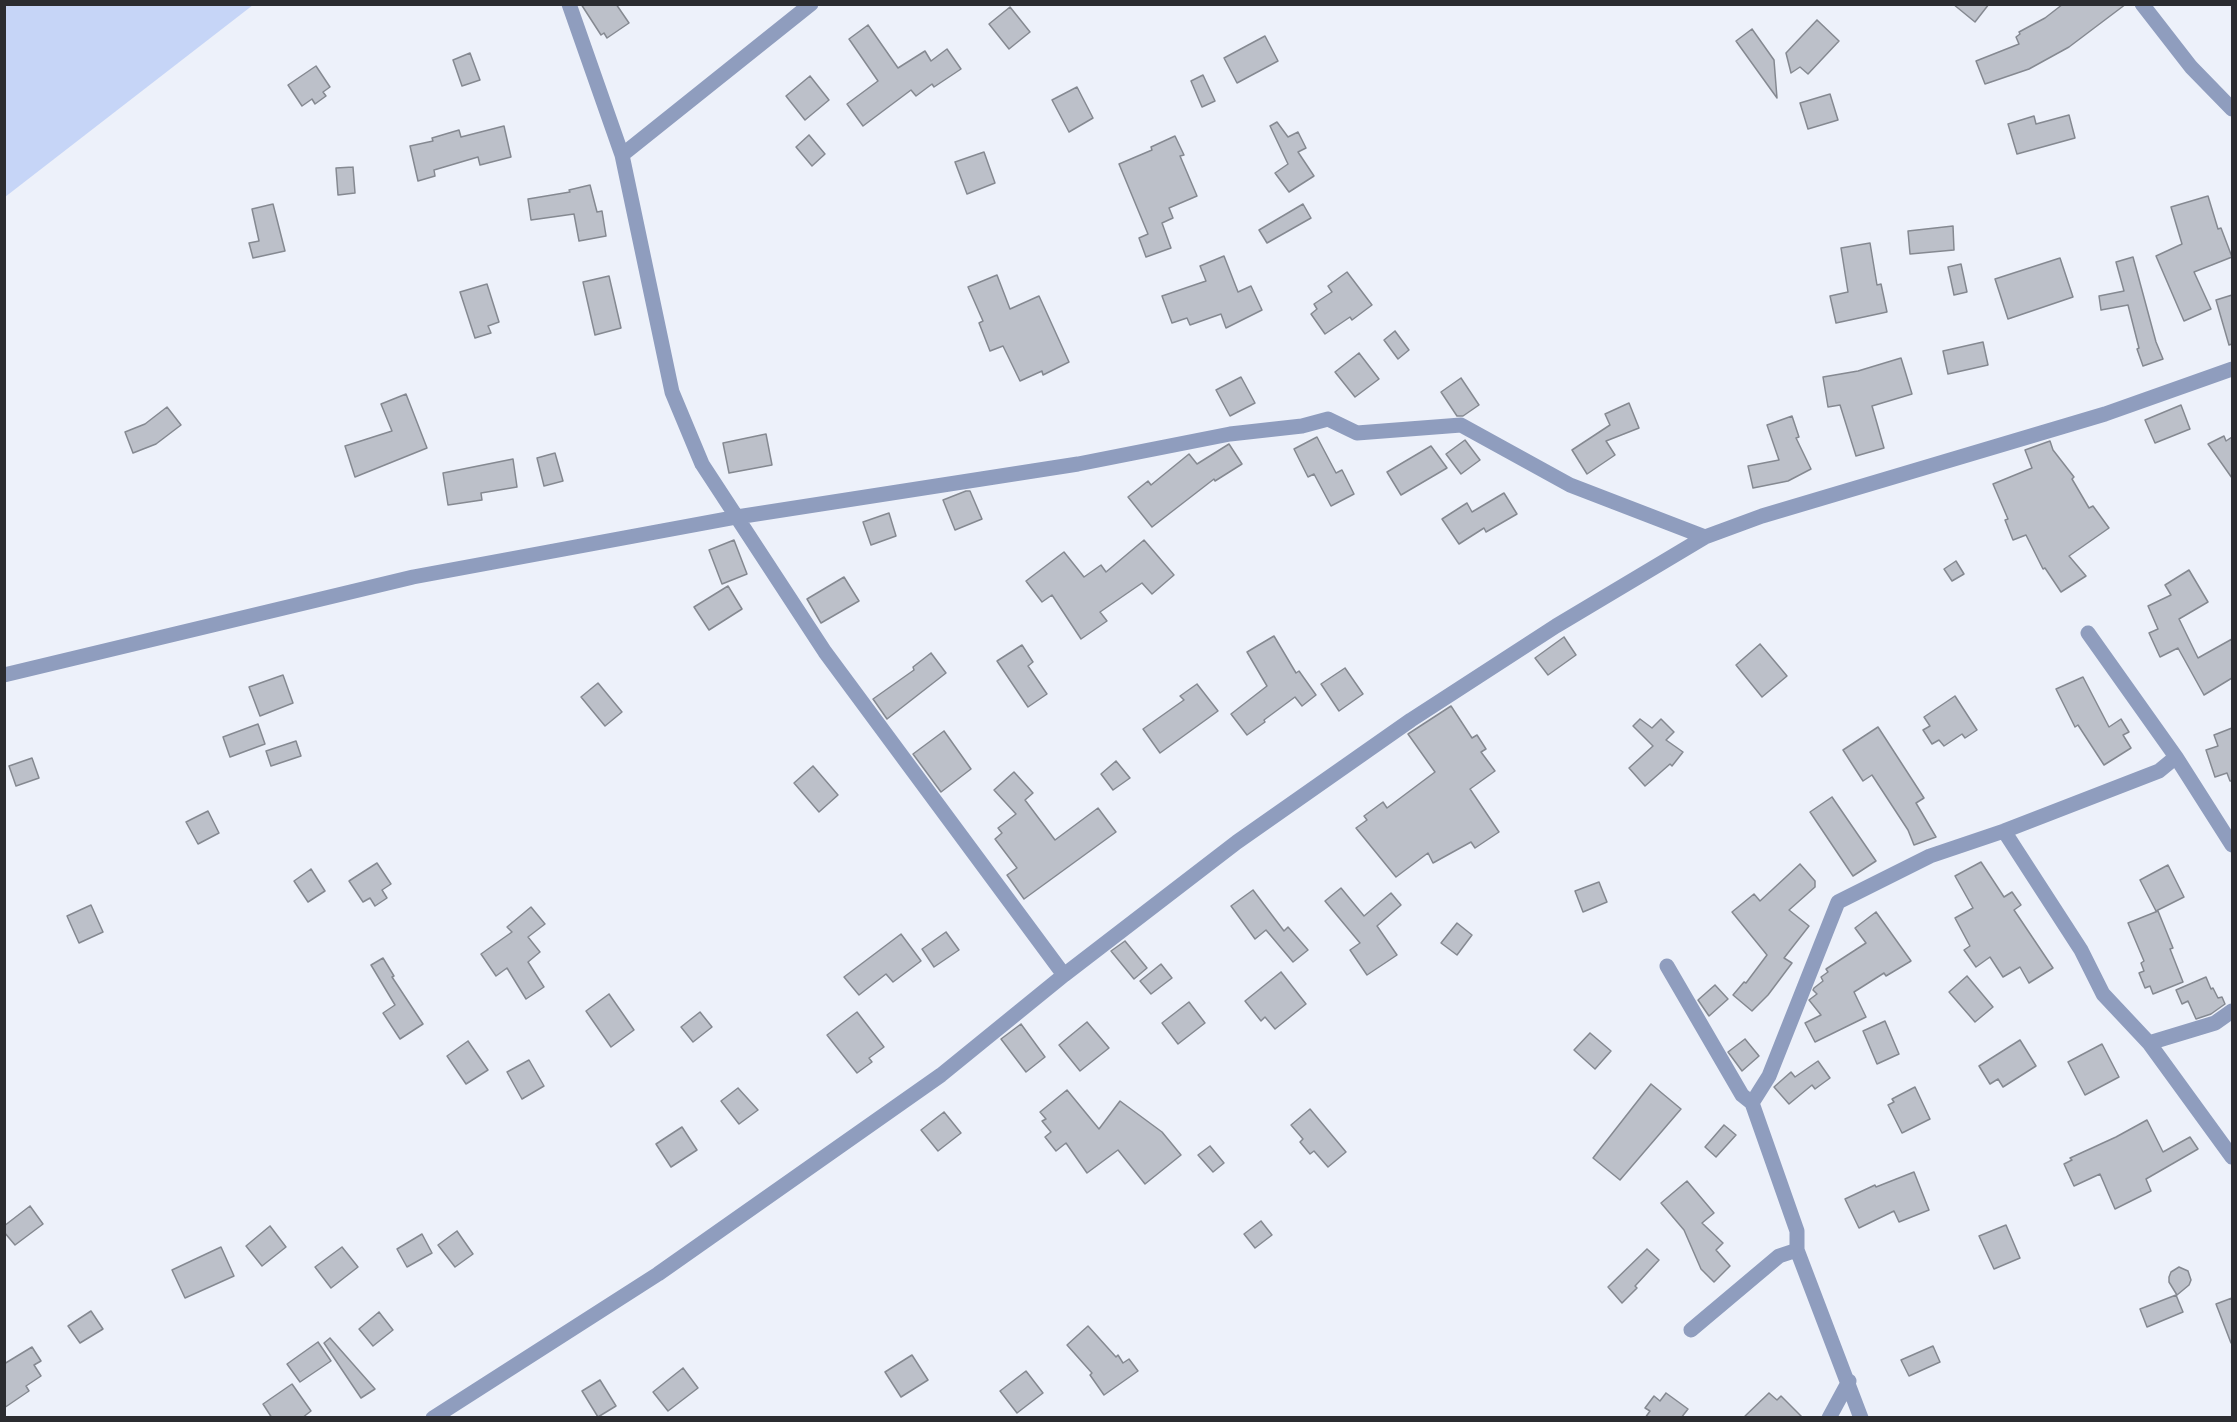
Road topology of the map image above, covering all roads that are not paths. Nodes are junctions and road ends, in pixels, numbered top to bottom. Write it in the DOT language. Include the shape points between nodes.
graph roads {
  1 [pos="569,4"];
  2 [pos="811,4"];
  3 [pos="2142,4"];
  4 [pos="2232,109"];
  5 [pos="622,155"];
  6 [pos="2232,369"];
  7 [pos="737,517"];
  8 [pos="1705,537"];
  9 [pos="2088,633"];
  10 [pos="4,675"];
  11 [pos="2176,757"];
  12 [pos="2004,831"];
  13 [pos="2232,845"];
  14 [pos="1667,966"];
  15 [pos="1064,975"];
  16 [pos="2232,1011"];
  17 [pos="2149,1042"];
  18 [pos="1752,1103"];
  19 [pos="2232,1157"];
  20 [pos="1797,1250"];
  21 [pos="1691,1330"];
  22 [pos="1849,1381"];
  23 [pos="433,1418"];
  24 [pos="1829,1418"];
  25 [pos="1861,1418"];
  1 -- 5 [label="street"];
  2 -- 5 [label="street"];
  3 -- 4 [label="street" via="2191,68"];
  5 -- 7 [label="street" via="672,392 702,464"];
  6 -- 8 [label="street" via="2106,414 1762,516"];
  7 -- 8 [label="street" via="1078,464 1328,419 1357,433 1461,425 1570,485"];
  7 -- 10 [label="street" via="413,577"];
  7 -- 15 [label="street" via="825,652"];
  8 -- 15 [label="street" via="1410,720 1237,842"];
  9 -- 11 [label="street"];
  11 -- 12 [label="street" via="2158,771"];
  11 -- 13 [label="street"];
  12 -- 17 [label="street" via="2081,950 2103,994"];
  12 -- 18 [label="street" via="1930,855 1838,902 1768,1076"];
  14 -- 18 [label="street" via="1742,1095"];
  15 -- 23 [label="street" via="941,1075 658,1274"];
  16 -- 17 [label="street" via="2215,1023"];
  17 -- 19 [label="street"];
  18 -- 20 [label="street" via="1797,1232"];
  20 -- 21 [label="street" via="1779,1256"];
  20 -- 22 [label="street"];
  22 -- 24 [label="street"];
  22 -- 25 [label="street"];
}
